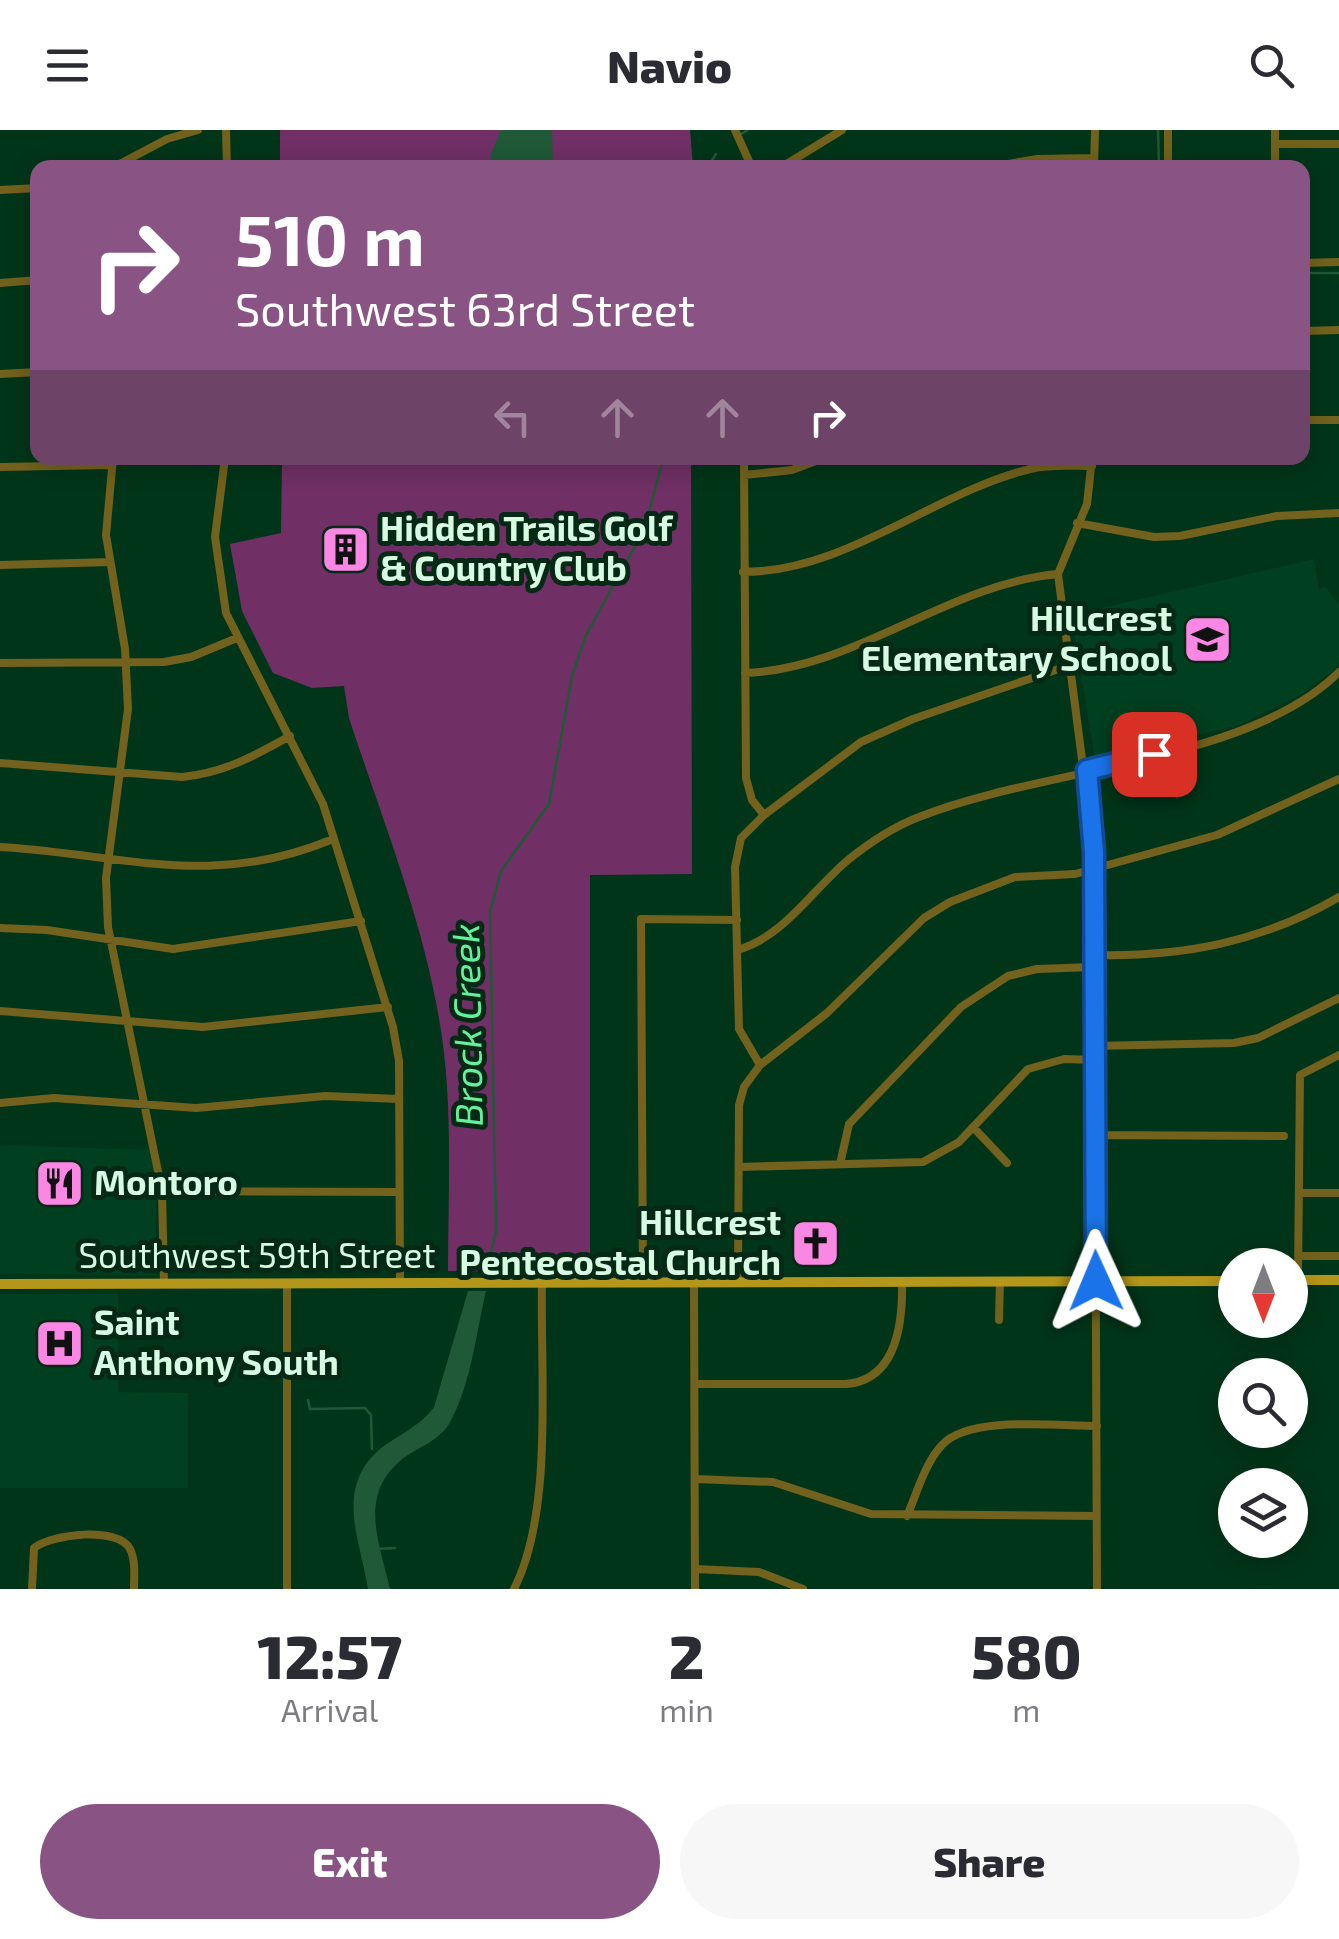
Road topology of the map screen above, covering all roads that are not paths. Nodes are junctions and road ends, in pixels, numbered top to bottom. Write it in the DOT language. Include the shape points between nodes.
graph roads {
  1 [pos="198,130"];
  2 [pos="226,130"];
  3 [pos="842,130"];
  4 [pos="1094,130"];
  5 [pos="1168,130"];
  6 [pos="1275,130"];
  7 [pos="735,131"];
  8 [pos="1275,144"];
  9 [pos="1339,144"];
  10 [pos="127,160"];
  11 [pos="226,160"];
  12 [pos="748,160"];
  13 [pos="793,160"];
  14 [pos="1094,160"];
  15 [pos="1168,160"];
  16 [pos="1275,160"];
  17 [pos="30,188"];
  18 [pos="0,190"];
  19 [pos="1339,262"];
  20 [pos="1310,263"];
  21 [pos="30,281"];
  22 [pos="0,283"];
  23 [pos="1310,330"];
  24 [pos="1339,330"];
  25 [pos="30,372"];
  26 [pos="0,374"];
  27 [pos="1310,420"];
  28 [pos="1339,420"];
  29 [pos="37,465"];
  30 [pos="112,465"];
  31 [pos="224,465"];
  32 [pos="744,465"];
  33 [pos="805,465"];
  34 [pos="1065,465"];
  35 [pos="1092,465"];
  36 [pos="0,467"];
  37 [pos="744,475"];
  38 [pos="1339,513"];
  39 [pos="1077,523"];
  40 [pos="110,562"];
  41 [pos="0,564"];
  42 [pos="744,572"];
  43 [pos="1058,574"];
  44 [pos="237,638"];
  45 [pos="126,662"];
  46 [pos="0,663"];
  47 [pos="1070,665"];
  48 [pos="1339,672"];
  49 [pos="745,673"];
  50 [pos="290,736"];
  51 [pos="0,763"];
  52 [pos="1087,770"];
  53 [pos="122,771"];
  54 [pos="1339,778"];
  55 [pos="764,814"];
  56 [pos="333,838"];
  57 [pos="0,846"];
  58 [pos="110,860"];
  59 [pos="1093,870"];
  60 [pos="1339,897"];
  61 [pos="736,920"];
  62 [pos="361,921"];
  63 [pos="0,928"];
  64 [pos="112,943"];
  65 [pos="737,950"];
  66 [pos="1094,956"];
  67 [pos="1093,967"];
  68 [pos="1339,998"];
  69 [pos="388,1007"];
  70 [pos="0,1011"];
  71 [pos="127,1022"];
  72 [pos="1093,1046"];
  73 [pos="1339,1055"];
  74 [pos="1094,1060"];
  75 [pos="760,1065"];
  76 [pos="399,1100"];
  77 [pos="0,1103"];
  78 [pos="144,1106"];
  79 [pos="973,1128"];
  80 [pos="1094,1134"];
  81 [pos="1284,1136"];
  82 [pos="1007,1163"];
  83 [pos="840,1164"];
  84 [pos="738,1167"];
  85 [pos="162,1191"];
  86 [pos="398,1192"];
  87 [pos="1298,1193"];
  88 [pos="1339,1193"];
  89 [pos="1298,1248"];
  90 [pos="1308,1256"];
  91 [pos="1339,1256"];
  92 [pos="1308,1280"];
  93 [pos="1339,1280"];
  94 [pos="1000,1281"];
  95 [pos="1096,1281"];
  96 [pos="1218,1281"];
  97 [pos="542,1282"];
  98 [pos="644,1282"];
  99 [pos="694,1282"];
  100 [pos="738,1282"];
  101 [pos="902,1282"];
  102 [pos="400,1283"];
  103 [pos="0,1284"];
  104 [pos="164,1284"];
  105 [pos="287,1284"];
  106 [pos="998,1320"];
  107 [pos="695,1384"];
  108 [pos="1097,1426"];
  109 [pos="695,1480"];
  110 [pos="907,1516"];
  111 [pos="1096,1516"];
  112 [pos="695,1569"];
  113 [pos="32,1589"];
  114 [pos="134,1589"];
  115 [pos="287,1589"];
  116 [pos="514,1589"];
  117 [pos="695,1589"];
  118 [pos="803,1589"];
  119 [pos="1097,1589"];
  1 -- 10 [label="street"];
  2 -- 11 [label="street"];
  3 -- 13 [label="street"];
  4 -- 14 [label="street"];
  5 -- 15 [label="street"];
  6 -- 8 [label="street"];
  7 -- 12 [label="street"];
  8 -- 9 [label="street"];
  8 -- 16 [label="street"];
  17 -- 18 [label="street"];
  19 -- 20 [label="street"];
  21 -- 22 [label="street"];
  23 -- 24 [label="street"];
  25 -- 26 [label="street"];
  27 -- 28 [label="street"];
  29 -- 36 [label="street"];
  30 -- 40 [label="street"];
  31 -- 44 [label="street" via="215,537 222,599"];
  32 -- 37 [label="street"];
  33 -- 37 [label="street"];
  34 -- 42 [label="street" via="1030,469 808,562"];
  35 -- 39 [label="street" via="1087,504"];
  37 -- 42 [label="street"];
  38 -- 39 [label="street" via="1277,516 1180,536 1140,536"];
  39 -- 43 [label="street"];
  40 -- 41 [label="street"];
  40 -- 45 [label="street"];
  42 -- 49 [label="street"];
  43 -- 47 [label="street"];
  43 -- 49 [label="street" via="1008,581 792,669"];
  44 -- 45 [label="street" via="191,657"];
  44 -- 50 [label="street"];
  45 -- 46 [label="street"];
  45 -- 53 [label="street"];
  47 -- 52 [label="street"];
  47 -- 55 [label="street" via="862,742"];
  48 -- 52 [label="street" via="1274,720"];
  49 -- 55 [label="street" via="746,778"];
  50 -- 53 [label="street" via="210,774"];
  50 -- 56 [label="street"];
  51 -- 53 [label="street"];
  52 -- 59 [label="street"];
  52 -- 65 [label="street" via="947,807 886,833 762,941"];
  53 -- 58 [label="street"];
  54 -- 59 [label="street" via="1217,835"];
  55 -- 61 [label="street" via="736,851"];
  56 -- 58 [label="street" via="232,865 162,868"];
  56 -- 62 [label="street"];
  57 -- 58 [label="street"];
  58 -- 64 [label="street" via="106,902"];
  59 -- 66 [label="street"];
  59 -- 75 [label="street" via="1015,876 950,902"];
  60 -- 66 [label="street" via="1215,948"];
  61 -- 65 [label="street"];
  61 -- 98 [label="street" via="641,919"];
  62 -- 64 [label="street" via="204,948"];
  62 -- 69 [label="street"];
  63 -- 64 [label="street"];
  64 -- 71 [label="street"];
  65 -- 75 [label="street" via="739,1029"];
  66 -- 67 [label="street"];
  67 -- 72 [label="street"];
  67 -- 83 [label="street" via="1008,976 962,1007 848,1124"];
  68 -- 72 [label="street" via="1234,1043"];
  69 -- 71 [label="street" via="235,1026"];
  69 -- 76 [label="street"];
  70 -- 71 [label="street"];
  71 -- 78 [label="street"];
  72 -- 74 [label="street"];
  73 -- 87 [label="street" via="1300,1075"];
  74 -- 79 [label="street" via="1064,1059 1028,1069"];
  74 -- 80 [label="street"];
  75 -- 84 [label="street" via="741,1096"];
  76 -- 78 [label="street" via="325,1096 216,1108"];
  76 -- 86 [label="street"];
  77 -- 78 [label="street" via="66,1098"];
  78 -- 85 [label="street"];
  79 -- 82 [label="street"];
  79 -- 83 [label="street" via="923,1162"];
  80 -- 81 [label="street"];
  80 -- 95 [label="street"];
  83 -- 84 [label="street"];
  84 -- 100 [label="street"];
  85 -- 86 [label="street"];
  85 -- 104 [label="street"];
  86 -- 102 [label="street"];
  87 -- 88 [label="street"];
  87 -- 89 [label="street"];
  90 -- 91 [label="street"];
  92 -- 93 [label="main road"];
  94 -- 95 [label="main road, Southwest 59th Street"];
  94 -- 101 [label="main road, Southwest 59th Street"];
  94 -- 106 [label="street"];
  95 -- 96 [label="main road, Southwest 59th Street"];
  95 -- 108 [label="street"];
  97 -- 98 [label="main road, Southwest 59th Street"];
  97 -- 102 [label="main road, Southwest 59th Street"];
  97 -- 116 [label="street" via="536,1525"];
  98 -- 99 [label="main road, Southwest 59th Street"];
  99 -- 100 [label="main road, Southwest 59th Street"];
  99 -- 107 [label="street"];
  100 -- 101 [label="main road, Southwest 59th Street"];
  101 -- 107 [label="street" via="896,1340 867,1380"];
  102 -- 105 [label="main road, Southwest 59th Street"];
  103 -- 104 [label="main road, Southwest 59th Street"];
  104 -- 105 [label="main road, Southwest 59th Street"];
  105 -- 115 [label="street"];
  107 -- 109 [label="street"];
  108 -- 110 [label="street" via="963,1431 938,1449"];
  108 -- 111 [label="street"];
  109 -- 110 [label="street" via="774,1482 855,1512"];
  109 -- 112 [label="street"];
  110 -- 111 [label="street"];
  111 -- 119 [label="street"];
  112 -- 117 [label="street"];
  112 -- 118 [label="street" via="759,1572"];
  113 -- 114 [label="street" via="34,1548 50,1537 122,1540 134,1561"];
}
